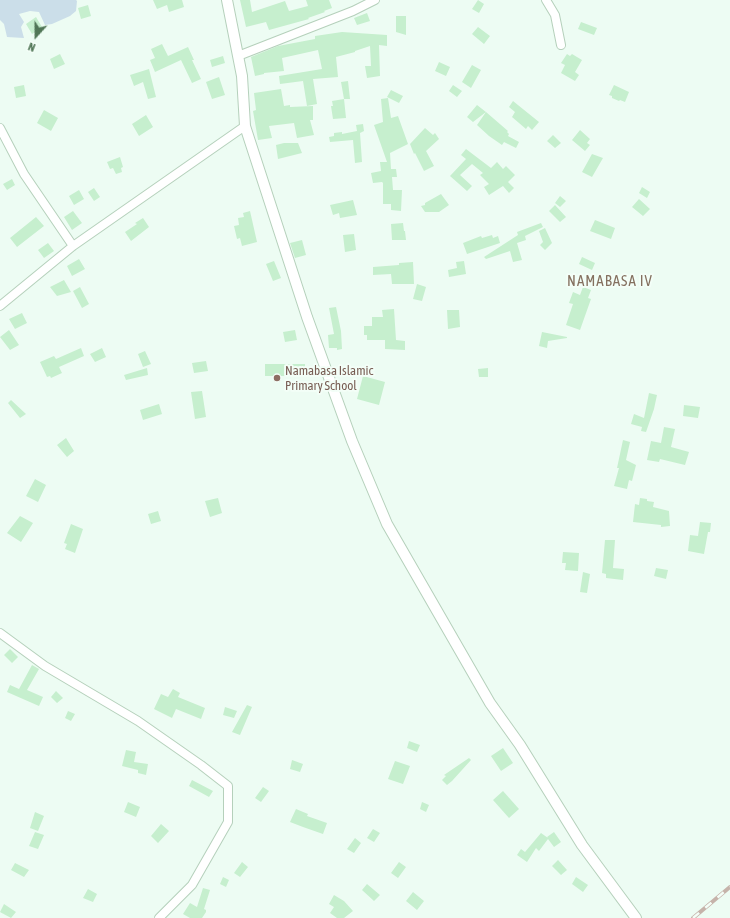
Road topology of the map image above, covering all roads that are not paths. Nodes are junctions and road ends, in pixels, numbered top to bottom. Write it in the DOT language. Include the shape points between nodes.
graph roads {
  1 [pos="227,0"];
  2 [pos="375,0"];
  3 [pos="546,0"];
  4 [pos="561,45"];
  5 [pos="238,56"];
  6 [pos="245,126"];
  7 [pos="0,128"];
  8 [pos="73,246"];
  9 [pos="0,306"];
  10 [pos="0,633"];
  11 [pos="159,918"];
  12 [pos="636,918"];
  1 -- 5 [label="street"];
  2 -- 5 [label="street"];
  3 -- 4 [label="street" via="555,15"];
  5 -- 6 [label="street"];
  6 -- 8 [label="street"];
  6 -- 12 [label="street" via="307,317 352,441 387,524 490,703 520,745 582,845"];
  7 -- 8 [label="street" via="24,174"];
  8 -- 9 [label="street"];
  10 -- 11 [label="street" via="45,666 138,721 228,786 228,822 192,885"];
}
